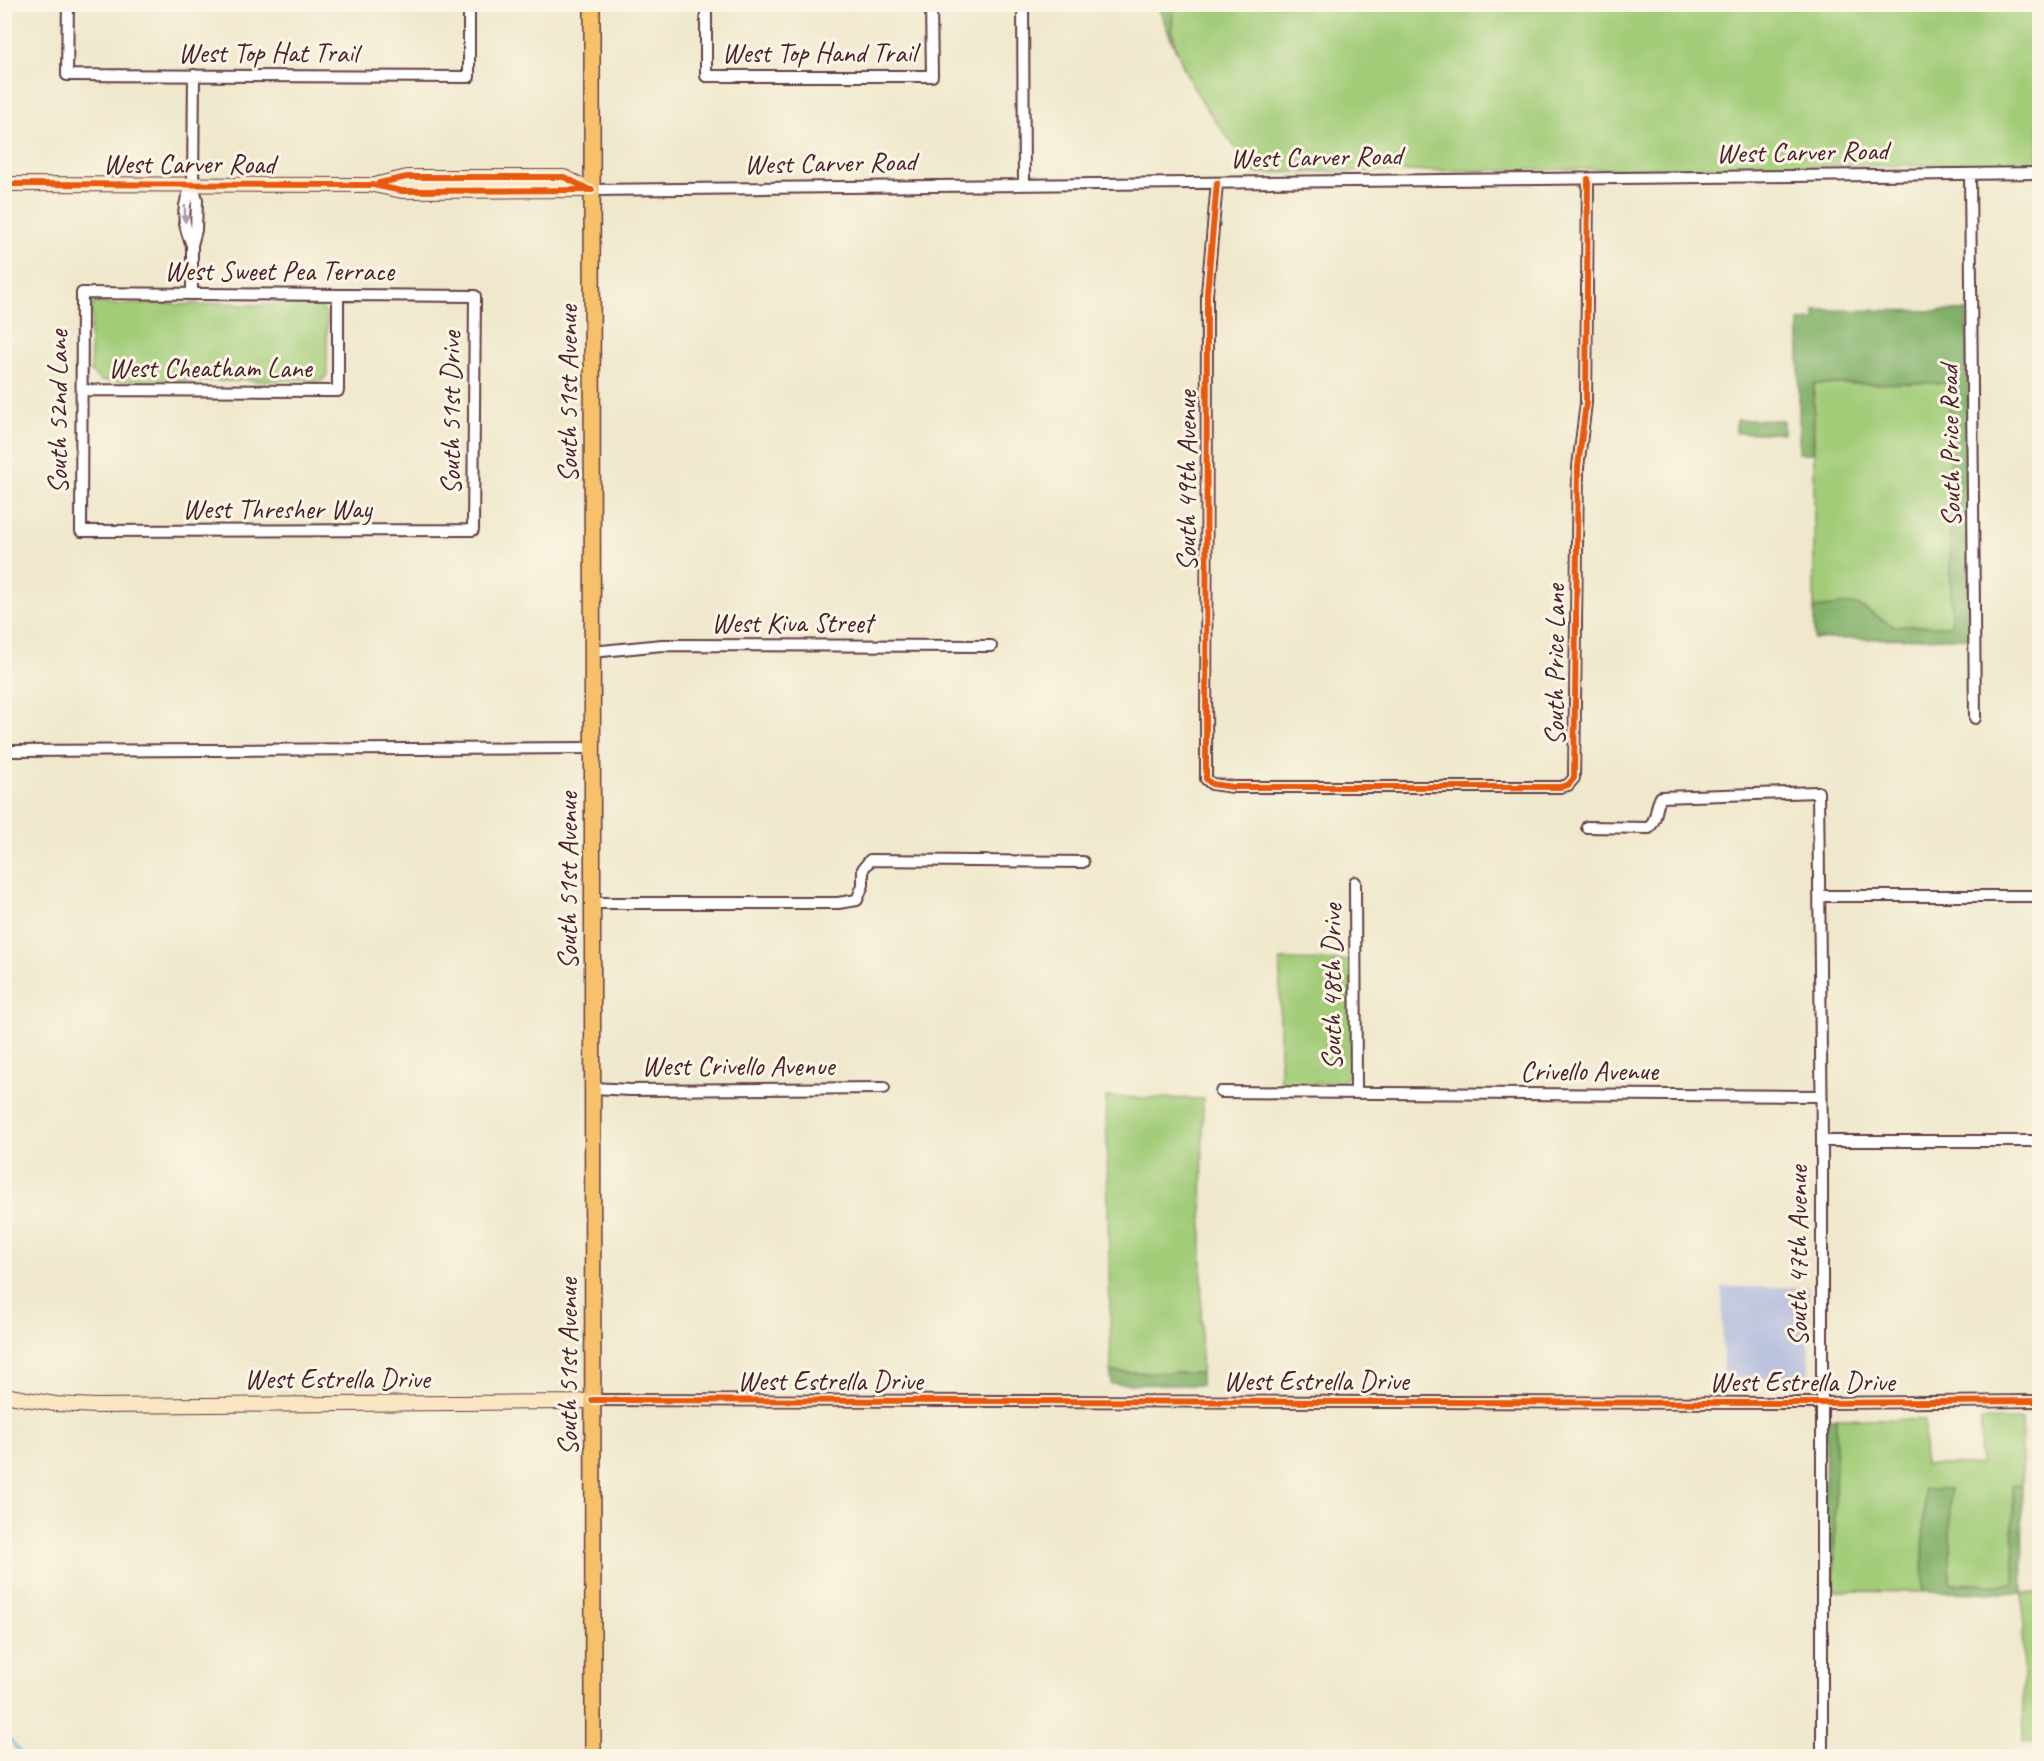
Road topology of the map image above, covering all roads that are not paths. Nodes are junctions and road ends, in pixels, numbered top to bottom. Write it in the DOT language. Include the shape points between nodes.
graph roads {
  1 [pos="68,4"];
  2 [pos="469,4"];
  3 [pos="592,4"];
  4 [pos="706,4"];
  5 [pos="931,4"];
  6 [pos="1023,4"];
  7 [pos="194,75"];
  8 [pos="2040,173"];
  9 [pos="1970,174"];
  10 [pos="1217,183"];
  11 [pos="4,184"];
  12 [pos="193,184"];
  13 [pos="1024,185"];
  14 [pos="1588,187"];
  15 [pos="592,190"];
  16 [pos="82,293"];
  17 [pos="192,294"];
  18 [pos="338,295"];
  19 [pos="475,296"];
  20 [pos="82,390"];
  21 [pos="473,530"];
  22 [pos="81,531"];
  23 [pos="991,646"];
  24 [pos="592,652"];
  25 [pos="1975,718"];
  26 [pos="592,748"];
  27 [pos="7,751"];
  28 [pos="1206,778"];
  29 [pos="1587,827"];
  30 [pos="1083,862"];
  31 [pos="1355,882"];
  32 [pos="1820,896"];
  33 [pos="2040,896"];
  34 [pos="592,903"];
  35 [pos="592,1088"];
  36 [pos="884,1088"];
  37 [pos="1221,1092"];
  38 [pos="1356,1093"];
  39 [pos="1821,1096"];
  40 [pos="1822,1141"];
  41 [pos="2040,1141"];
  42 [pos="4,1395"];
  43 [pos="592,1400"];
  44 [pos="2040,1401"];
  45 [pos="1821,1402"];
  46 [pos="593,1756"];
  47 [pos="1822,1756"];
  1 -- 7 [label="street, West Top Hat Trail" via="67,75"];
  2 -- 7 [label="street, West Top Hat Trail" via="469,77"];
  3 -- 15 [label="main road, South 51st Avenue"];
  4 -- 5 [label="street, West Top Hand Trail" via="706,76 932,76"];
  6 -- 13 [label="street"];
  7 -- 12 [label="street"];
  8 -- 9 [label="street, West Carver Road"];
  9 -- 14 [label="street, West Carver Road"];
  9 -- 25 [label="street, South Price Road"];
  10 -- 13 [label="street, West Carver Road"];
  10 -- 14 [label="street, West Carver Road"];
  10 -- 28 [label="street, South 49th Avenue" via="1207,294"];
  11 -- 12 [label="street, West Carver Road"];
  12 -- 15 [label="street, West Carver Road" via="373,185 402,191"];
  12 -- 17 [label="street" via="197,200"];
  13 -- 15 [label="street, West Carver Road"];
  14 -- 28 [label="street, South Price Lane" via="1586,403 1578,467 1574,777 1568,785 1560,787 1233,787 1212,784"];
  15 -- 24 [label="main road, South 51st Avenue"];
  16 -- 17 [label="street, West Sweet Pea Terrace"];
  16 -- 20 [label="street, South 52nd Lane"];
  17 -- 18 [label="street, West Sweet Pea Terrace"];
  18 -- 19 [label="street, West Sweet Pea Terrace"];
  18 -- 20 [label="street, West Cheatham Lane" via="338,392"];
  19 -- 21 [label="street, South 51st Drive"];
  20 -- 22 [label="street, South 52nd Lane"];
  21 -- 22 [label="street, West Thresher Way"];
  23 -- 24 [label="street, West Kiva Street" via="662,645"];
  24 -- 26 [label="main road, South 51st Avenue"];
  26 -- 27 [label="street"];
  26 -- 34 [label="main road, South 51st Avenue"];
  29 -- 32 [label="street, South 47th Avenue" via="1649,828 1656,819 1661,797 1818,792"];
  30 -- 34 [label="street" via="870,860 863,869 863,885 857,900 838,903"];
  31 -- 38 [label="street, South 48th Drive"];
  32 -- 33 [label="street"];
  32 -- 39 [label="street, South 47th Avenue"];
  34 -- 35 [label="main road, South 51st Avenue"];
  35 -- 36 [label="street, West Crivello Avenue"];
  35 -- 43 [label="main road, South 51st Avenue"];
  37 -- 38 [label="street"];
  38 -- 39 [label="street, Crivello Avenue"];
  39 -- 40 [label="street, South 47th Avenue"];
  40 -- 41 [label="street"];
  40 -- 45 [label="street, South 47th Avenue"];
  42 -- 43 [label="street, West Estrella Drive" via="97,1406"];
  43 -- 45 [label="street, West Estrella Drive"];
  43 -- 46 [label="main road, South 51st Avenue"];
  44 -- 45 [label="street, West Estrella Drive"];
  45 -- 47 [label="street, South 47th Avenue"];
}
